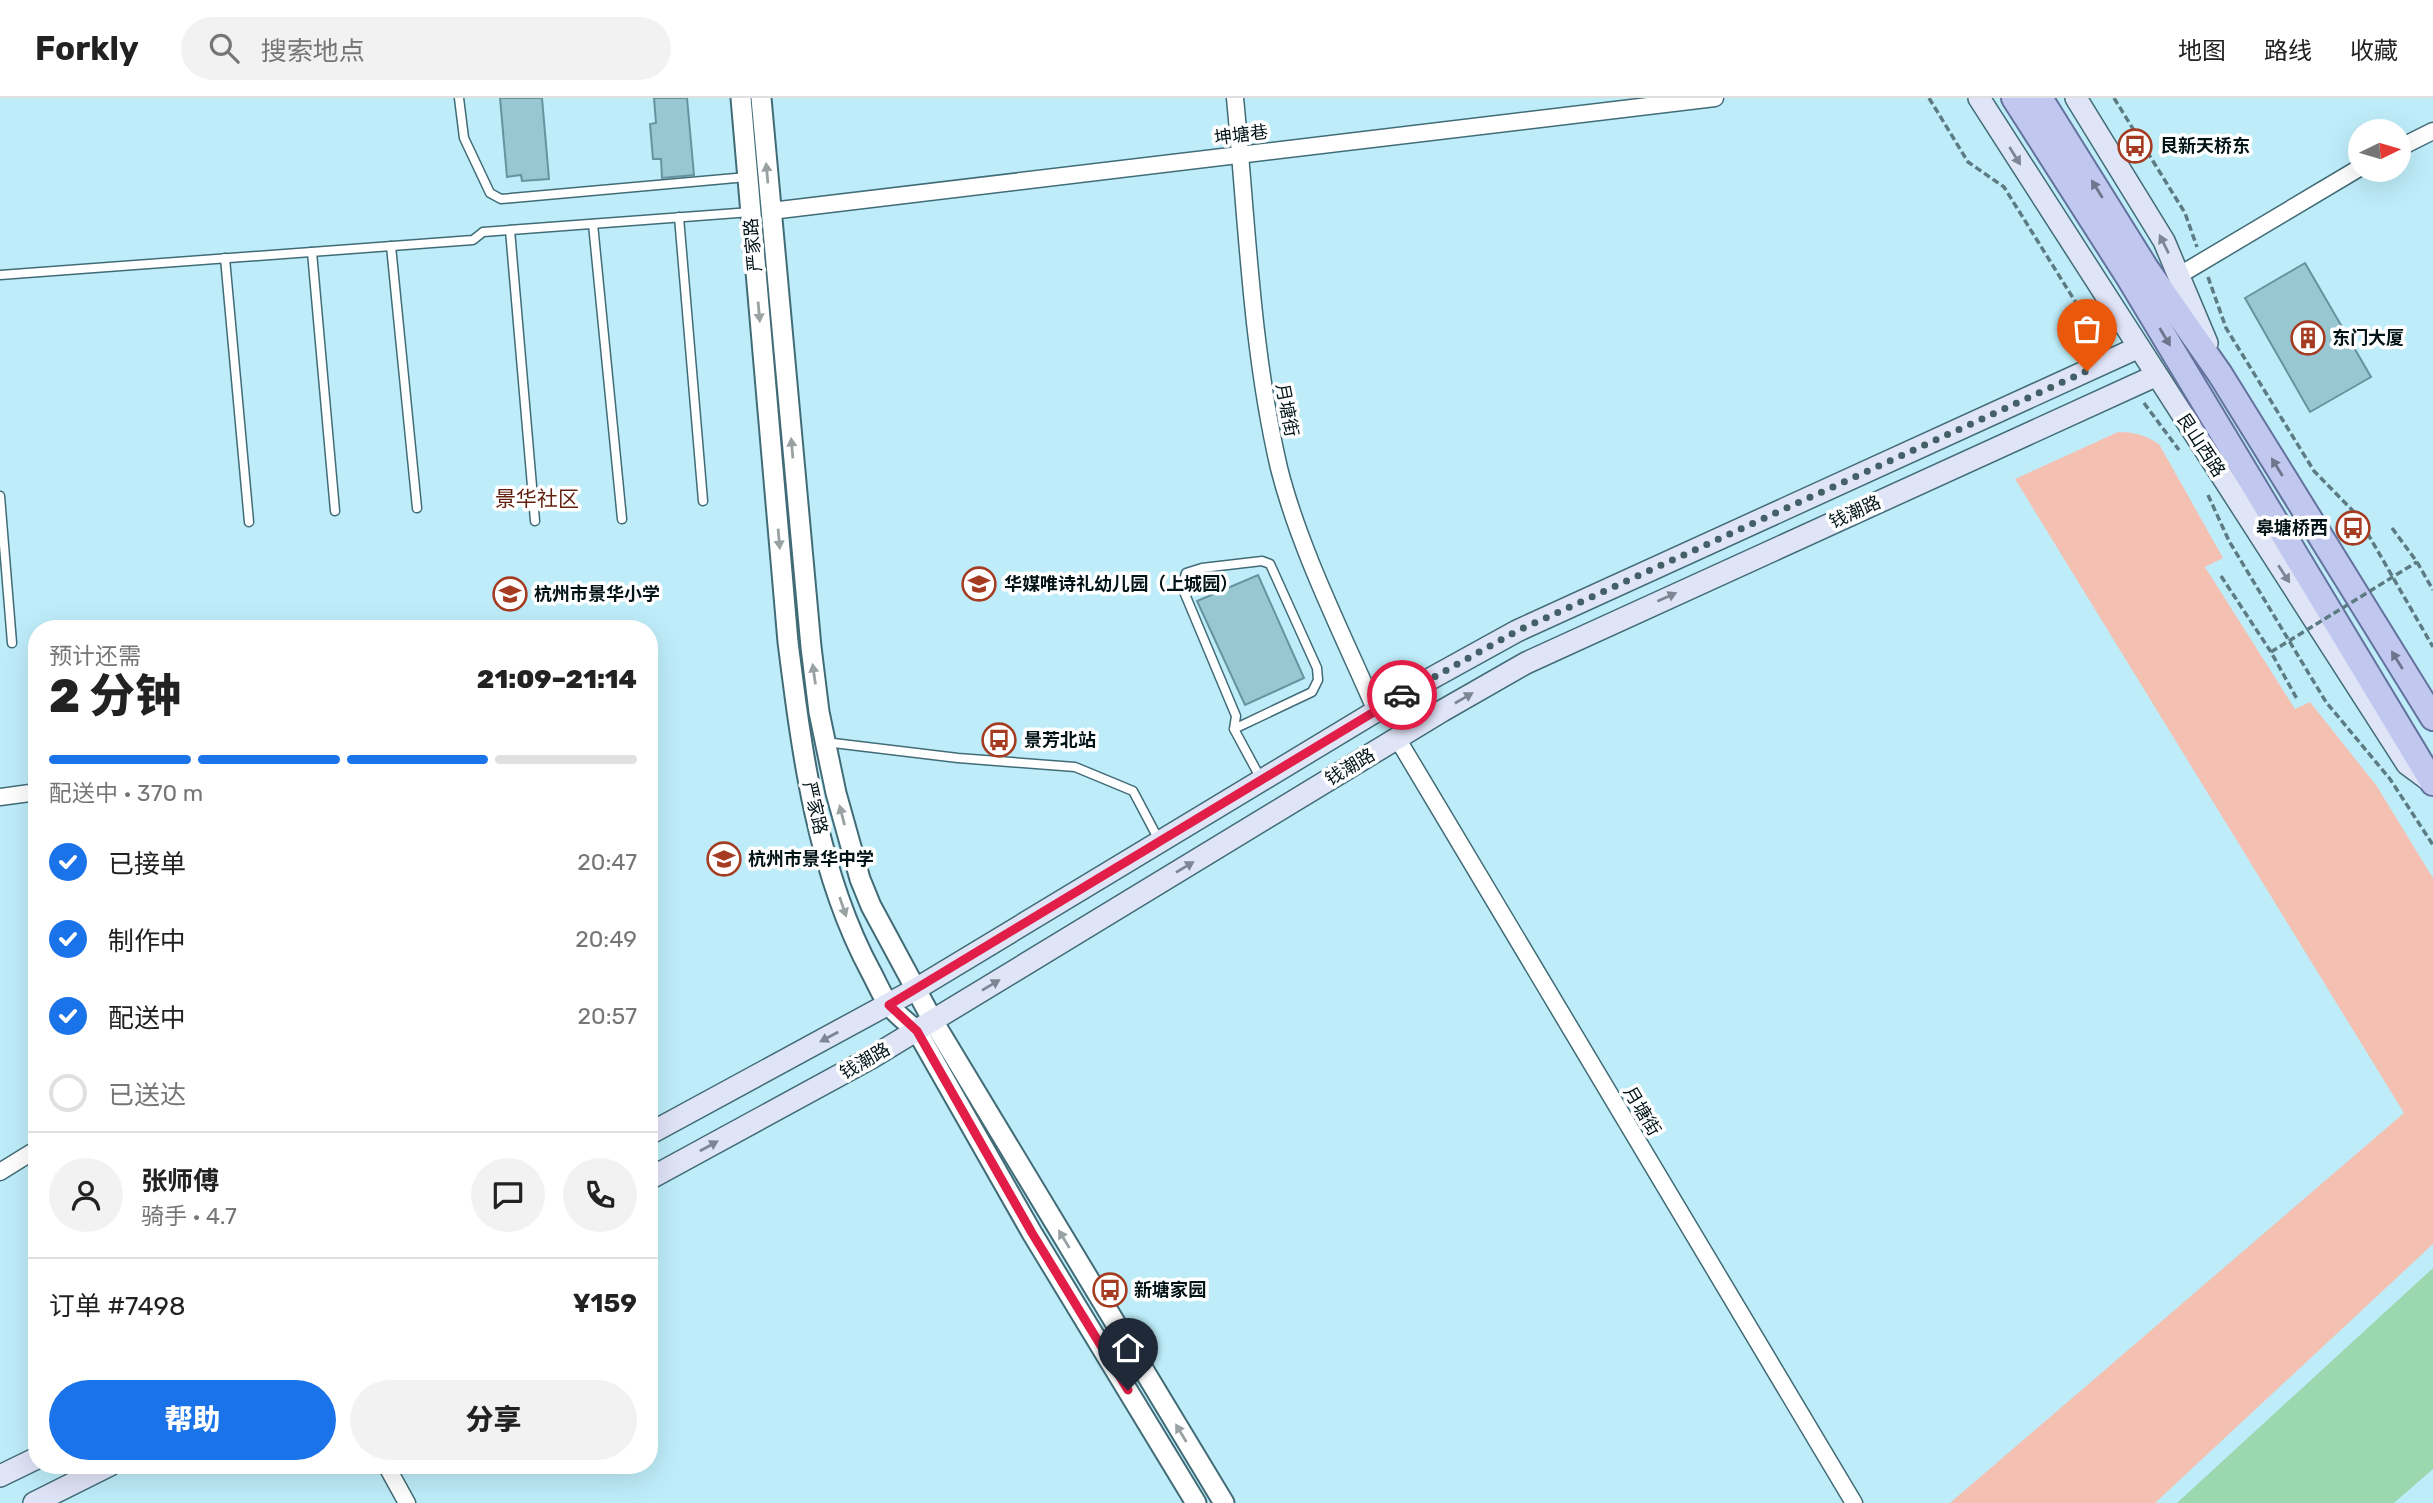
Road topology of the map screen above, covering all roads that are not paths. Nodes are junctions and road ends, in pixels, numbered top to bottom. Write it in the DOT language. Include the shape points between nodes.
graph roads {
  1 [pos="459,98"];
  2 [pos="741,98"];
  3 [pos="761,98"];
  4 [pos="1235,98"];
  5 [pos="1715,98"];
  6 [pos="1979,98"];
  7 [pos="2014,98"];
  8 [pos="2040,98"];
  9 [pos="2076,98"];
  10 [pos="2433,131"];
  11 [pos="2412,142"];
  12 [pos="1240,155"];
  13 [pos="2348,175"];
  14 [pos="747,177"];
  15 [pos="771,211"];
  16 [pos="751,212"];
  17 [pos="679,217"];
  18 [pos="593,224"];
  19 [pos="510,230"];
  20 [pos="391,246"];
  21 [pos="312,252"];
  22 [pos="225,258"];
  23 [pos="2138,273"];
  24 [pos="0,275"];
  25 [pos="2178,275"];
  26 [pos="2137,348"];
  27 [pos="2220,374"];
  28 [pos="2155,376"];
  29 [pos="0,496"];
  30 [pos="703,501"];
  31 [pos="417,508"];
  32 [pos="335,511"];
  33 [pos="622,519"];
  34 [pos="249,522"];
  35 [pos="535,522"];
  36 [pos="12,643"];
  37 [pos="1376,711"];
  38 [pos="2433,718"];
  39 [pos="1234,729"];
  40 [pos="1397,738"];
  41 [pos="825,742"];
  42 [pos="1262,780"];
  43 [pos="2433,783"];
  44 [pos="28,793"];
  45 [pos="0,797"];
  46 [pos="1160,842"];
  47 [pos="916,989"];
  48 [pos="889,1005"];
  49 [pos="925,1026"];
  50 [pos="658,1129"];
  51 [pos="28,1155"];
  52 [pos="0,1172"];
  53 [pos="658,1174"];
  54 [pos="28,1462"];
  55 [pos="92,1474"];
  56 [pos="391,1474"];
  57 [pos="0,1476"];
  58 [pos="1220,1497"];
  59 [pos="34,1503"];
  60 [pos="407,1503"];
  61 [pos="1196,1503"];
  62 [pos="1235,1503"];
  63 [pos="1854,1503"];
  1 -- 14 [label="lane" via="464,138 489,193 501,199"];
  2 -- 14 [label="street, 严家路"];
  15 -- 3 [label="street, 严家路, one-way"];
  4 -- 12 [label="street, 月塘街"];
  5 -- 12 [label="street, 坤塘巷"];
  6 -- 26 [label="main road, 艮山西路, one-way"];
  7 -- 23 [label="main road, 艮山西路"];
  23 -- 8 [label="main road, 艮山西路, one-way"];
  25 -- 9 [label="main road, 艮山西路, one-way" via="2164,241"];
  10 -- 11 [label="street"];
  12 -- 15 [label="street, 坤塘巷"];
  12 -- 37 [label="street, 月塘街" via="1261,380 1280,470 1294,519"];
  13 -- 25 [label="street"];
  14 -- 16 [label="street, 严家路"];
  41 -- 15 [label="street, 严家路, one-way" via="811,647"];
  16 -- 17 [label="lane"];
  16 -- 48 [label="street, 严家路, one-way" via="788,642 813,806 844,910"];
  17 -- 18 [label="lane"];
  17 -- 30 [label="lane"];
  18 -- 19 [label="lane"];
  18 -- 33 [label="lane"];
  19 -- 20 [label="lane" via="483,233 473,240"];
  19 -- 35 [label="lane"];
  20 -- 21 [label="lane"];
  20 -- 31 [label="lane"];
  21 -- 22 [label="lane"];
  21 -- 32 [label="lane"];
  22 -- 24 [label="lane"];
  22 -- 34 [label="lane"];
  23 -- 27 [label="main road, 艮山西路"];
  23 -- 43 [label="main road, 艮山西路, one-way"];
  25 -- 27 [label="main road, 艮山西路"];
  26 -- 28 [label="main road, 艮山西路"];
  26 -- 37 [label="main road, 钱潮路" via="1517,631"];
  38 -- 27 [label="main road, 艮山西路, one-way"];
  40 -- 28 [label="main road, 钱潮路, one-way" via="1553,649"];
  28 -- 43 [label="main road, 艮山西路, one-way" via="2407,764"];
  29 -- 36 [label="lane"];
  37 -- 42 [label="main road, 钱潮路"];
  39 -- 39 [label="lane" via="1312,692 1318,680 1317,668 1270,564 1262,561 1186,573 1182,587 1236,716"];
  39 -- 42 [label="lane"];
  49 -- 40 [label="main road, 钱潮路, one-way"];
  40 -- 63 [label="street, 月塘街"];
  41 -- 46 [label="lane" via="1075,767 1133,792"];
  47 -- 41 [label="street, 严家路, one-way" via="860,879"];
  42 -- 46 [label="main road, 钱潮路"];
  44 -- 45 [label="street"];
  46 -- 47 [label="main road, 钱潮路"];
  47 -- 48 [label="main road, 钱潮路"];
  47 -- 49 [label="street, 严家路"];
  48 -- 49 [label="street, 严家路"];
  48 -- 50 [label="main road, 钱潮路, one-way"];
  53 -- 49 [label="main road, 钱潮路, one-way"];
  58 -- 49 [label="street, 严家路, one-way"];
  49 -- 61 [label="street, 严家路" via="1032,1233"];
  51 -- 52 [label="street"];
  54 -- 57 [label="main road"];
  55 -- 59 [label="main road"];
  56 -- 60 [label="street"];
  58 -- 62 [label="street, 严家路"];
}
